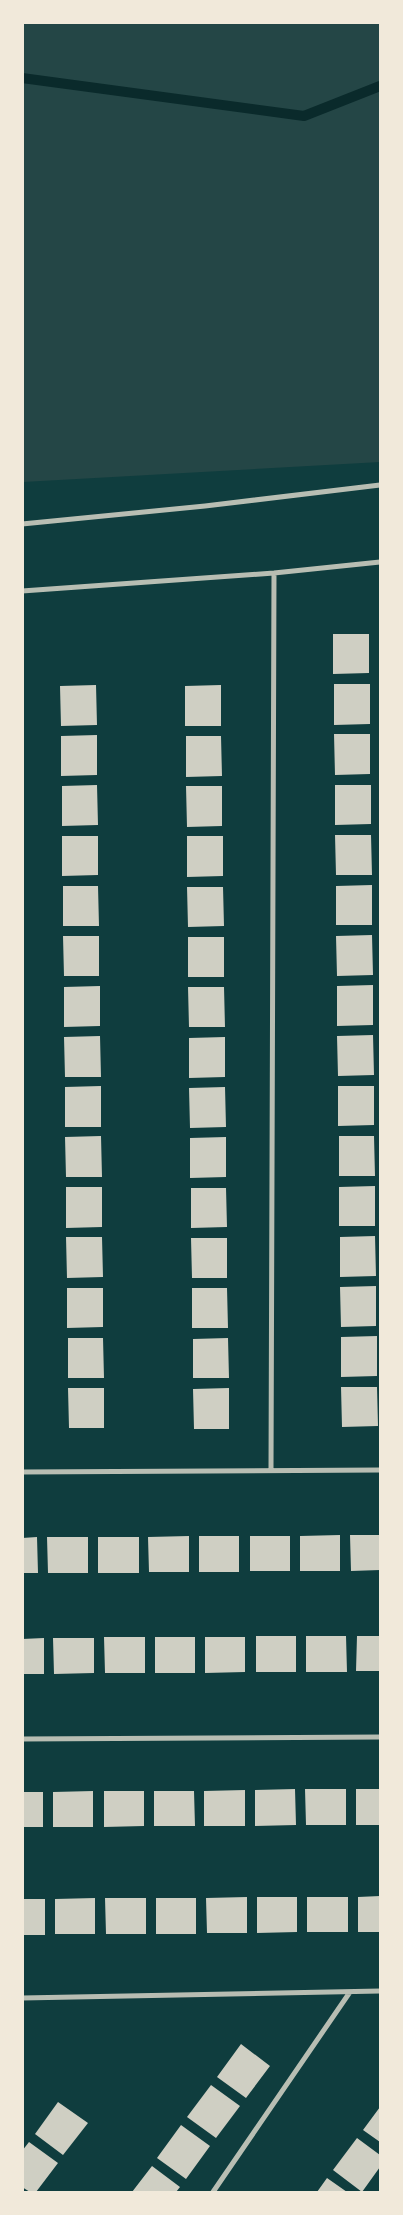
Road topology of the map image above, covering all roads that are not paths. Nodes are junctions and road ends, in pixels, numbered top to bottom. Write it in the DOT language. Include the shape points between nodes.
graph roads {
  1 [pos="380,485"];
  2 [pos="22,524"];
  3 [pos="380,562"];
  4 [pos="274,573"];
  5 [pos="22,591"];
  6 [pos="271,1470"];
  7 [pos="380,1470"];
  8 [pos="22,1472"];
  9 [pos="380,1737"];
  10 [pos="22,1739"];
  11 [pos="380,1991"];
  12 [pos="350,1992"];
  13 [pos="22,1998"];
  14 [pos="213,2192"];
  1 -- 2 [label="street"];
  3 -- 4 [label="street"];
  4 -- 5 [label="street"];
  4 -- 6 [label="street"];
  6 -- 7 [label="street"];
  6 -- 8 [label="street"];
  9 -- 10 [label="street"];
  11 -- 12 [label="street"];
  12 -- 13 [label="street"];
  12 -- 14 [label="street"];
}
